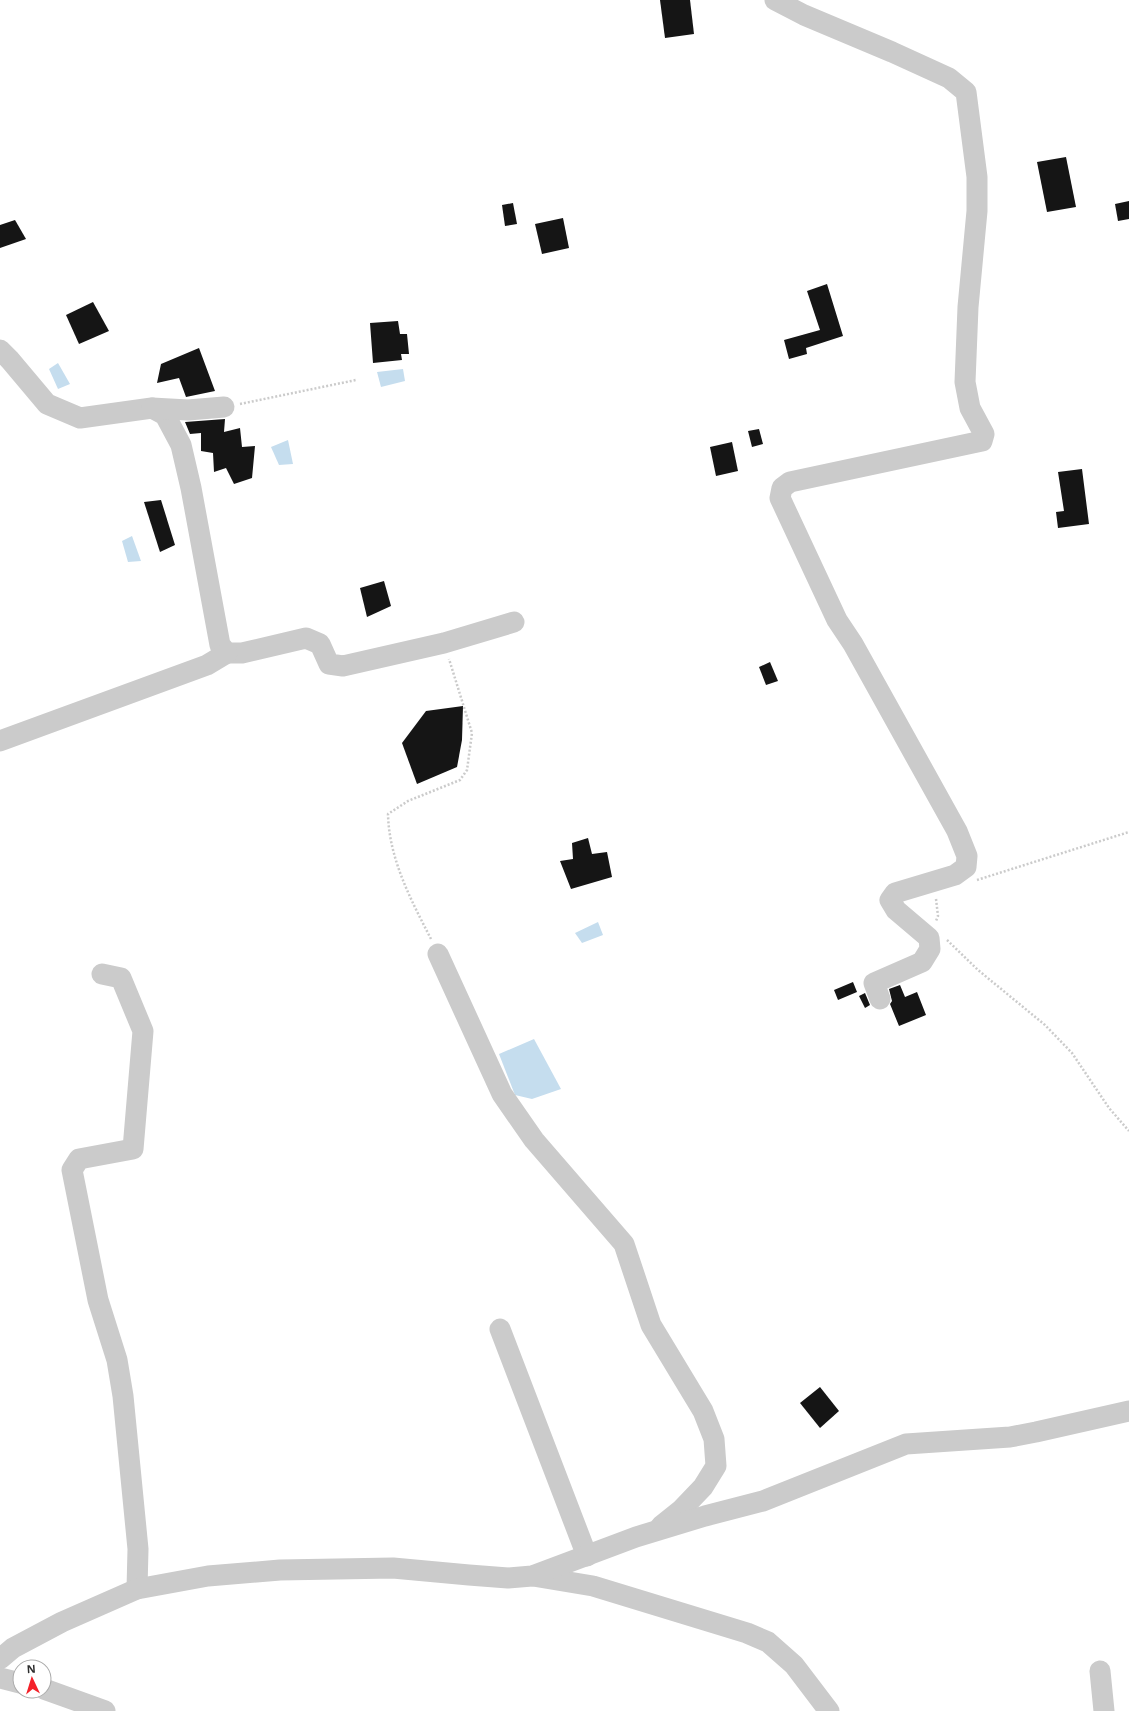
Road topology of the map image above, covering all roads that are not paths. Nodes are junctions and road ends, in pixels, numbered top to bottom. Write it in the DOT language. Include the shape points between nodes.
graph roads {
  1 [pos="775,0"];
  2 [pos="0,350"];
  3 [pos="224,407"];
  4 [pos="152,408"];
  5 [pos="514,622"];
  6 [pos="227,653"];
  7 [pos="0,740"];
  8 [pos="438,954"];
  9 [pos="102,974"];
  10 [pos="880,1000"];
  11 [pos="500,1329"];
  12 [pos="1129,1411"];
  13 [pos="655,1532"];
  14 [pos="587,1556"];
  15 [pos="532,1576"];
  16 [pos="137,1589"];
  17 [pos="0,1659"];
  18 [pos="1100,1671"];
  19 [pos="0,1678"];
  20 [pos="12,1681"];
  21 [pos="52,1692"];
  22 [pos="105,1711"];
  23 [pos="829,1711"];
  24 [pos="1104,1711"];
  1 -- 10 [label="street" via="949,78 966,92 977,177 965,382 970,408 984,434 982,441 790,482 782,488 780,498 837,620 853,644 957,831 967,856 966,867 955,875 895,893 890,900 896,910 936,935 922,962 874,983"];
  2 -- 4 [label="street" via="46,404 80,418"];
  3 -- 4 [label="street" via="188,410"];
  4 -- 6 [label="street" via="165,415 181,445 220,645"];
  5 -- 6 [label="street" via="444,643 343,666 329,664 320,644 306,638 242,654"];
  6 -- 7 [label="street" via="207,665"];
  8 -- 13 [label="street" via="502,1094 534,1140 624,1244 651,1325 703,1411 714,1439 716,1466 703,1487"];
  9 -- 16 [label="street" via="121,978 143,1030 133,1149 79,1159 72,1170 98,1300 117,1360 122,1389 138,1549"];
  11 -- 14 [label="street"];
  12 -- 13 [label="street" via="1010,1436 906,1444 763,1501"];
  13 -- 14 [label="street"];
  14 -- 15 [label="street"];
  15 -- 16 [label="street" via="508,1578 393,1568 280,1570 208,1576"];
  15 -- 23 [label="street" via="593,1586 747,1633 768,1642 794,1665"];
  16 -- 17 [label="street" via="62,1622 13,1648"];
  18 -- 24 [label="street"];
  19 -- 20 [label="street"];
  21 -- 22 [label="street"];
}
